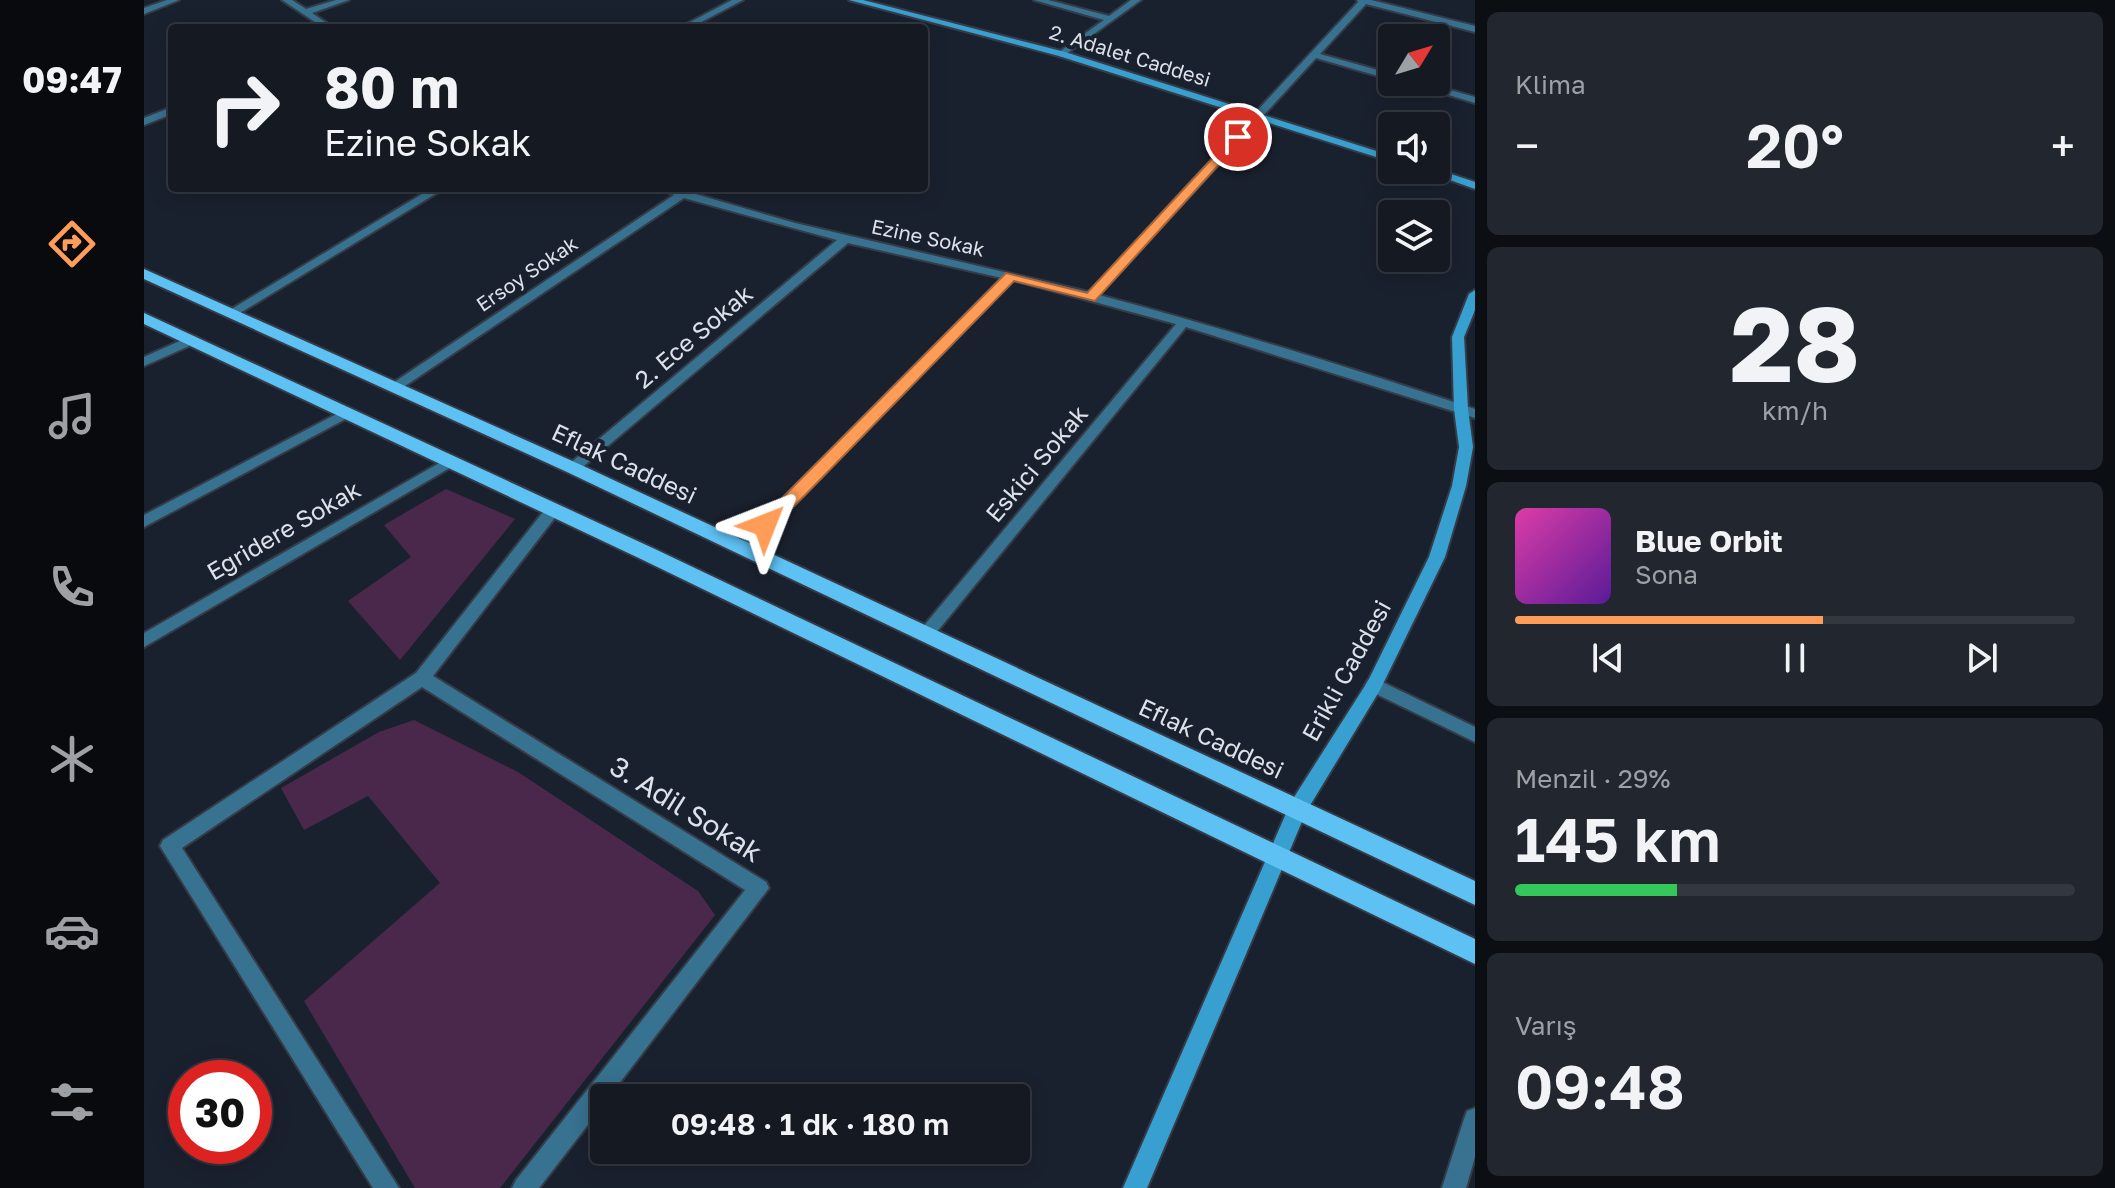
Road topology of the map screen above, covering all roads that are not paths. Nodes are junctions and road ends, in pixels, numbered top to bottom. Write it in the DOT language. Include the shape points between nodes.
graph roads {
  1 [pos="175,0"];
  2 [pos="286,0"];
  3 [pos="345,0"];
  4 [pos="739,0"];
  5 [pos="853,0"];
  6 [pos="1038,0"];
  7 [pos="1137,0"];
  8 [pos="1363,0"];
  9 [pos="144,11"];
  10 [pos="306,12"];
  11 [pos="1110,19"];
  12 [pos="324,24"];
  13 [pos="691,24"];
  14 [pos="1475,29"];
  15 [pos="1062,54"];
  16 [pos="1315,55"];
  17 [pos="1378,73"];
  18 [pos="1450,93"];
  19 [pos="1475,100"];
  20 [pos="168,112"];
  21 [pos="1259,115"];
  22 [pos="144,122"];
  23 [pos="1378,154"];
  24 [pos="1450,178"];
  25 [pos="1475,186"];
  26 [pos="433,192"];
  27 [pos="674,192"];
  28 [pos="682,195"];
  29 [pos="844,240"];
  30 [pos="144,273"];
  31 [pos="1011,276"];
  32 [pos="1475,294"];
  33 [pos="1090,298"];
  34 [pos="231,313"];
  35 [pos="144,318"];
  36 [pos="1183,323"];
  37 [pos="191,340"];
  38 [pos="144,362"];
  39 [pos="394,387"];
  40 [pos="348,412"];
  41 [pos="1468,412"];
  42 [pos="448,463"];
  43 [pos="573,468"];
  44 [pos="552,511"];
  45 [pos="144,522"];
  46 [pos="743,548"];
  47 [pos="925,634"];
  48 [pos="144,641"];
  49 [pos="422,678"];
  50 [pos="1374,685"];
  51 [pos="1475,735"];
  52 [pos="1298,808"];
  53 [pos="1275,858"];
  54 [pos="1475,893"];
  55 [pos="1475,952"];
  56 [pos="1475,1119"];
  57 [pos="387,1188"];
  58 [pos="524,1188"];
  59 [pos="1135,1188"];
  60 [pos="1454,1188"];
  1 -- 9 [label="street"];
  2 -- 10 [label="street"];
  3 -- 10 [label="street"];
  4 -- 13 [label="street"];
  5 -- 15 [label="main road, 2. Adalet Caddesi"];
  6 -- 11 [label="street"];
  7 -- 11 [label="street"];
  8 -- 14 [label="street"];
  8 -- 16 [label="street"];
  10 -- 12 [label="street"];
  11 -- 15 [label="street"];
  15 -- 21 [label="main road, 2. Adalet Caddesi"];
  16 -- 17 [label="street"];
  16 -- 21 [label="street"];
  18 -- 19 [label="street"];
  20 -- 22 [label="street"];
  21 -- 23 [label="main road, 2. Adalet Caddesi"];
  21 -- 33 [label="street"];
  24 -- 25 [label="main road"];
  26 -- 34 [label="street"];
  27 -- 28 [label="street, Ezine Sokak"];
  28 -- 29 [label="street, Ezine Sokak"];
  28 -- 39 [label="street, Ersoy Sokak"];
  29 -- 31 [label="street, Ezine Sokak"];
  29 -- 43 [label="street, 2. Ece Sokak"];
  30 -- 34 [label="main road, Eflak Caddesi"];
  31 -- 33 [label="street, Ezine Sokak"];
  31 -- 46 [label="street"];
  32 -- 41 [label="main road, Erikli Caddesi" via="1458,337"];
  33 -- 36 [label="street, Ezine Sokak"];
  34 -- 39 [label="main road, Eflak Caddesi"];
  35 -- 37 [label="main road"];
  36 -- 41 [label="street, Ezine Sokak"];
  36 -- 47 [label="street, Eskici Sokak"];
  37 -- 38 [label="street"];
  37 -- 40 [label="main road"];
  39 -- 43 [label="main road, Eflak Caddesi"];
  40 -- 42 [label="main road"];
  40 -- 45 [label="street"];
  41 -- 50 [label="main road, Erikli Caddesi" via="1459,486 1437,557"];
  42 -- 44 [label="main road"];
  42 -- 48 [label="street, Eğridere Sokak"];
  43 -- 46 [label="main road, Eflak Caddesi"];
  44 -- 49 [label="street"];
  44 -- 53 [label="main road"];
  46 -- 47 [label="main road, Eflak Caddesi"];
  47 -- 52 [label="main road, Eflak Caddesi"];
  49 -- 57 [label="street" via="170,846"];
  49 -- 58 [label="street, 3. Adil Sokak" via="759,888"];
  50 -- 51 [label="street"];
  50 -- 52 [label="main road, Erikli Caddesi"];
  52 -- 53 [label="main road, Erikli Caddesi"];
  52 -- 54 [label="main road, Eflak Caddesi"];
  53 -- 55 [label="main road"];
  53 -- 59 [label="main road, Erikli Caddesi"];
  56 -- 60 [label="street"];
}
